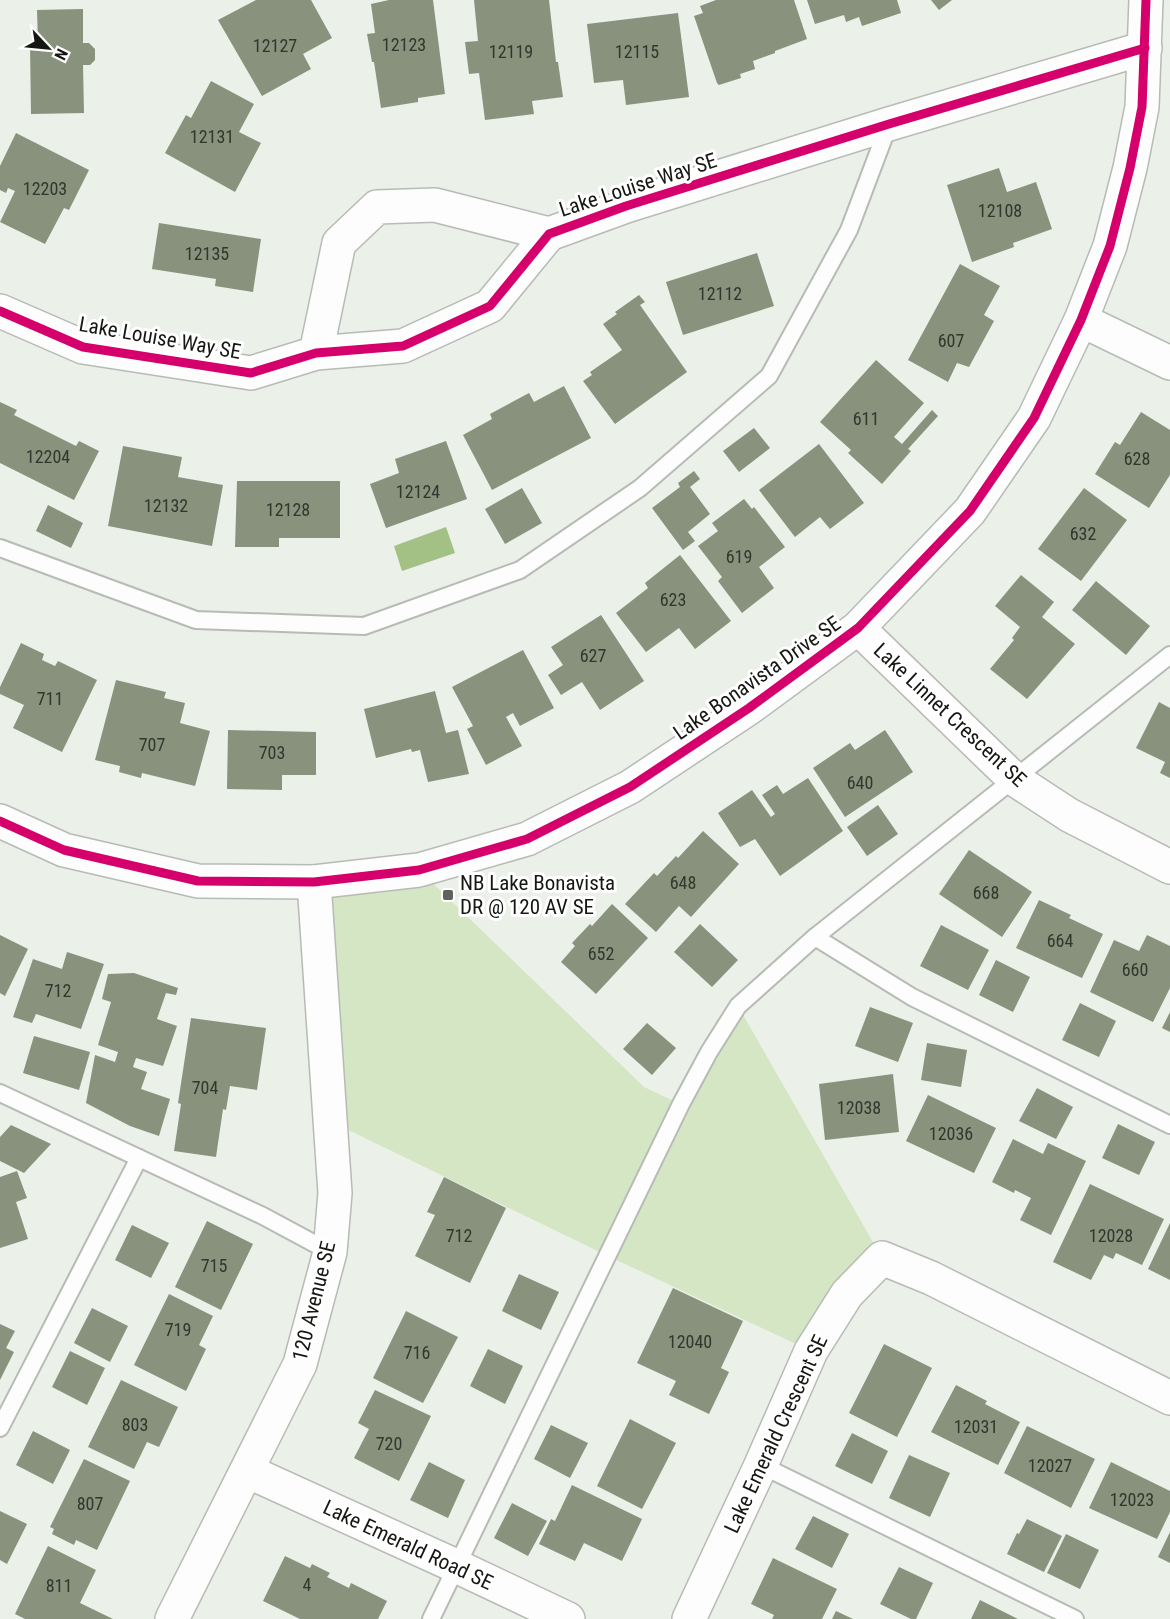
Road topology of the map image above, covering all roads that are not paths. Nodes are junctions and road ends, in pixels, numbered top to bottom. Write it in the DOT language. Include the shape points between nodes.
graph roads {
  1 [pos="1146,0"];
  2 [pos="1145,48"];
  3 [pos="890,124"];
  4 [pos="549,234"];
  5 [pos="0,311"];
  6 [pos="1081,320"];
  7 [pos="316,353"];
  8 [pos="1170,363"];
  9 [pos="0,548"];
  10 [pos="858,628"];
  11 [pos="1170,655"];
  12 [pos="1014,779"];
  13 [pos="0,820"];
  14 [pos="1170,867"];
  15 [pos="314,882"];
  16 [pos="814,937"];
  17 [pos="0,1093"];
  18 [pos="1170,1125"];
  19 [pos="139,1158"];
  20 [pos="330,1252"];
  21 [pos="1170,1398"];
  22 [pos="0,1428"];
  23 [pos="760,1465"];
  24 [pos="247,1471"];
  25 [pos="456,1566"];
  26 [pos="172,1619"];
  27 [pos="431,1619"];
  28 [pos="568,1619"];
  29 [pos="689,1619"];
  30 [pos="1075,1619"];
  1 -- 2 [label="street, Lake Bonavista Drive SE"];
  2 -- 3 [label="street, Lake Louise Way SE"];
  2 -- 6 [label="street, Lake Bonavista Drive SE" via="1142,107 1130,168 1110,246"];
  3 -- 4 [label="street, Lake Louise Way SE"];
  3 -- 9 [label="lane" via="849,230 769,376 640,488 520,570 364,627 196,620"];
  4 -- 7 [label="street, Lake Louise Way SE" via="490,306 404,346"];
  4 -- 7 [label="street, Lake Louise Way SE" via="435,205 377,207 339,243"];
  5 -- 7 [label="street, Lake Louise Way SE" via="83,347 251,373"];
  6 -- 8 [label="street"];
  6 -- 10 [label="street, Lake Bonavista Drive SE" via="1034,418 970,511"];
  10 -- 12 [label="street, Lake Linnet Crescent SE"];
  10 -- 15 [label="street, Lake Bonavista Drive SE" via="749,708 630,787 527,839 419,870"];
  11 -- 12 [label="lane"];
  12 -- 14 [label="street, Lake Linnet Crescent SE" via="1069,815"];
  12 -- 16 [label="lane"];
  13 -- 15 [label="street, Lake Bonavista Drive SE" via="64,850 198,881"];
  15 -- 20 [label="street, 120 Avenue SE" via="335,1193"];
  16 -- 18 [label="lane" via="912,997"];
  16 -- 25 [label="lane" via="738,1006 709,1052"];
  17 -- 19 [label="lane"];
  19 -- 20 [label="lane"];
  19 -- 22 [label="lane"];
  20 -- 24 [label="street, 120 Avenue SE" via="300,1364"];
  21 -- 23 [label="street, Lake Emerald Crescent SE" via="941,1283 882,1258 847,1294 811,1351"];
  23 -- 29 [label="street, Lake Emerald Crescent SE"];
  23 -- 30 [label="lane"];
  24 -- 25 [label="street, Lake Emerald Road SE"];
  24 -- 26 [label="street, 120 Avenue SE"];
  25 -- 27 [label="lane"];
  25 -- 28 [label="street, Lake Emerald Road SE"];
}
